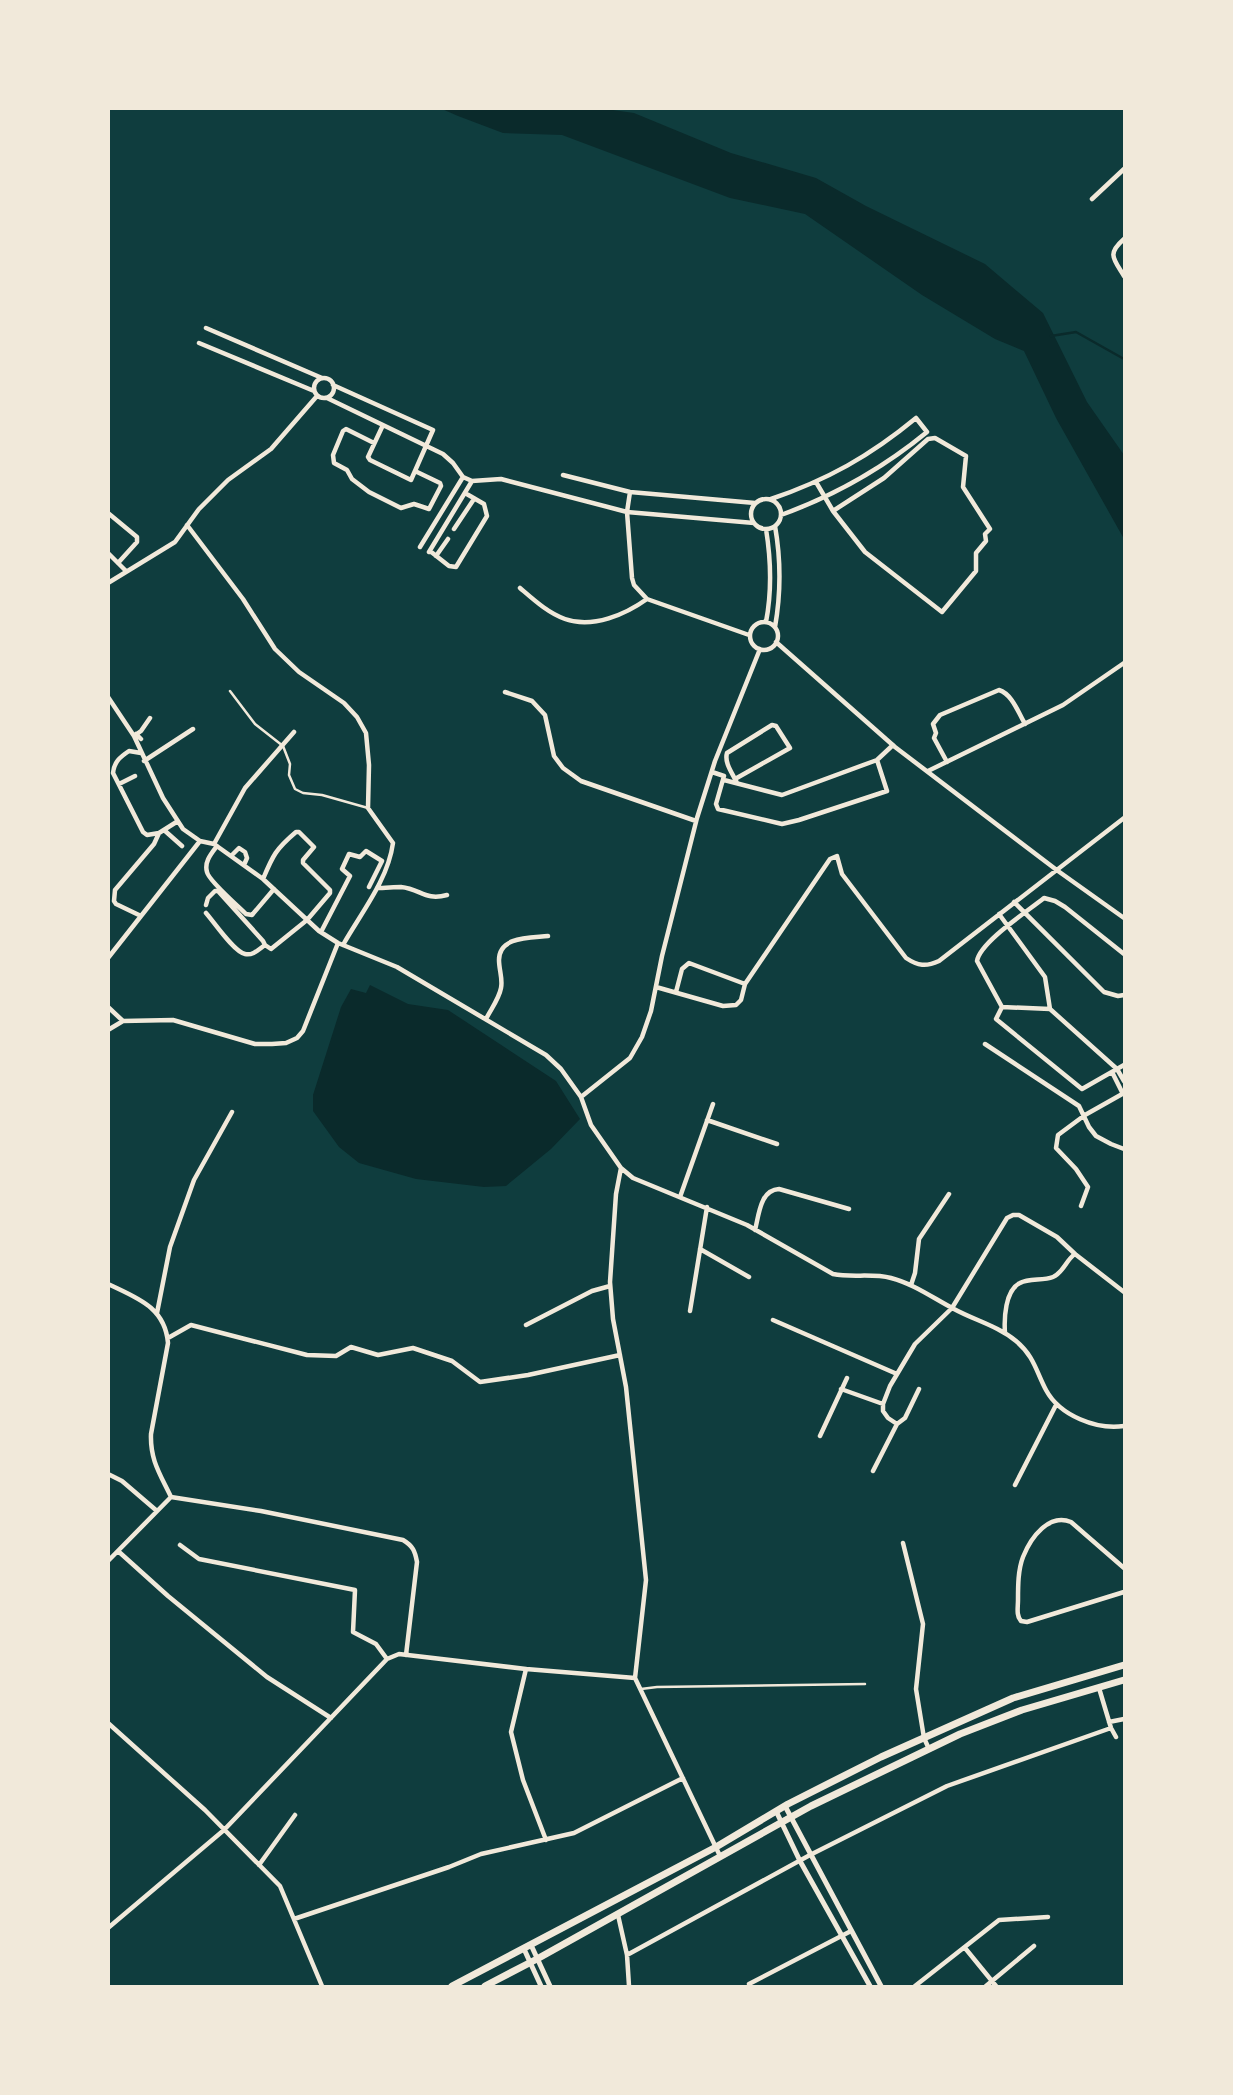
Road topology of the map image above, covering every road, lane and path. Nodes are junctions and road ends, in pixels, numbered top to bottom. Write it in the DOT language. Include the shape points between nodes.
graph roads {
  1 [pos="1125,169"];
  2 [pos="1092,199"];
  3 [pos="1125,239"];
  4 [pos="1125,276"];
  5 [pos="206,328"];
  6 [pos="200,343"];
  7 [pos="322,378"];
  8 [pos="333,384"];
  9 [pos="316,394"];
  10 [pos="327,398"];
  11 [pos="383,425"];
  12 [pos="374,443"];
  13 [pos="426,447"];
  14 [pos="415,471"];
  15 [pos="563,475"];
  16 [pos="463,477"];
  17 [pos="472,481"];
  18 [pos="817,482"];
  19 [pos="630,492"];
  20 [pos="465,493"];
  21 [pos="474,499"];
  22 [pos="771,499"];
  23 [pos="824,499"];
  24 [pos="755,503"];
  25 [pos="443,510"];
  26 [pos="833,511"];
  27 [pos="627,512"];
  28 [pos="108,513"];
  29 [pos="452,515"];
  30 [pos="781,515"];
  31 [pos="754,523"];
  32 [pos="187,524"];
  33 [pos="775,526"];
  34 [pos="454,529"];
  35 [pos="766,529"];
  36 [pos="448,539"];
  37 [pos="420,547"];
  38 [pos="108,553"];
  39 [pos="436,556"];
  40 [pos="118,562"];
  41 [pos="126,571"];
  42 [pos="108,583"];
  43 [pos="520,589"];
  44 [pos="648,598"];
  45 [pos="766,622"];
  46 [pos="775,627"];
  47 [pos="750,635"];
  48 [pos="776,642"];
  49 [pos="760,649"];
  50 [pos="1125,663"];
  51 [pos="230,691"];
  52 [pos="505,692"];
  53 [pos="108,698"];
  54 [pos="150,718"];
  55 [pos="1025,724"];
  56 [pos="193,729"];
  57 [pos="294,732"];
  58 [pos="135,735"];
  59 [pos="141,739"];
  60 [pos="893,745"];
  61 [pos="283,746"];
  62 [pos="141,753"];
  63 [pos="877,760"];
  64 [pos="145,761"];
  65 [pos="947,762"];
  66 [pos="928,771"];
  67 [pos="712,772"];
  68 [pos="135,776"];
  69 [pos="724,780"];
  70 [pos="736,781"];
  71 [pos="119,784"];
  72 [pos="368,808"];
  73 [pos="1125,818"];
  74 [pos="177,821"];
  75 [pos="696,821"];
  76 [pos="162,831"];
  77 [pos="200,841"];
  78 [pos="216,845"];
  79 [pos="182,846"];
  80 [pos="231,856"];
  81 [pos="244,865"];
  82 [pos="1058,871"];
  83 [pos="263,879"];
  84 [pos="369,887"];
  85 [pos="376,888"];
  86 [pos="274,889"];
  87 [pos="447,895"];
  88 [pos="1014,902"];
  89 [pos="206,905"];
  90 [pos="206,913"];
  91 [pos="1024,913"];
  92 [pos="999,914"];
  93 [pos="141,916"];
  94 [pos="1125,918"];
  95 [pos="307,920"];
  96 [pos="1007,925"];
  97 [pos="321,932"];
  98 [pos="548,936"];
  99 [pos="340,944"];
  100 [pos="265,945"];
  101 [pos="1125,954"];
  102 [pos="108,958"];
  103 [pos="745,984"];
  104 [pos="656,987"];
  105 [pos="676,992"];
  106 [pos="1125,995"];
  107 [pos="108,1007"];
  108 [pos="1002,1007"];
  109 [pos="1050,1009"];
  110 [pos="486,1018"];
  111 [pos="123,1021"];
  112 [pos="108,1030"];
  113 [pos="985,1044"];
  114 [pos="1125,1065"];
  115 [pos="1114,1071"];
  116 [pos="1125,1081"];
  117 [pos="1124,1094"];
  118 [pos="581,1097"];
  119 [pos="713,1104"];
  120 [pos="232,1112"];
  121 [pos="1085,1115"];
  122 [pos="707,1120"];
  123 [pos="777,1144"];
  124 [pos="1125,1149"];
  125 [pos="621,1168"];
  126 [pos="949,1194"];
  127 [pos="680,1197"];
  128 [pos="1081,1206"];
  129 [pos="707,1208"];
  130 [pos="849,1209"];
  131 [pos="755,1230"];
  132 [pos="700,1249"];
  133 [pos="1075,1254"];
  134 [pos="749,1277"];
  135 [pos="108,1284"];
  136 [pos="911,1285"];
  137 [pos="610,1286"];
  138 [pos="1125,1292"];
  139 [pos="952,1308"];
  140 [pos="690,1311"];
  141 [pos="157,1313"];
  142 [pos="773,1320"];
  143 [pos="526,1325"];
  144 [pos="1004,1333"];
  145 [pos="168,1338"];
  146 [pos="620,1355"];
  147 [pos="897,1374"];
  148 [pos="847,1378"];
  149 [pos="919,1389"];
  150 [pos="841,1390"];
  151 [pos="883,1404"];
  152 [pos="1056,1405"];
  153 [pos="897,1424"];
  154 [pos="1125,1426"];
  155 [pos="820,1436"];
  156 [pos="873,1471"];
  157 [pos="108,1474"];
  158 [pos="1015,1485"];
  159 [pos="171,1497"];
  160 [pos="157,1511"];
  161 [pos="903,1543"];
  162 [pos="180,1545"];
  163 [pos="118,1551"];
  164 [pos="108,1561"];
  165 [pos="1125,1568"];
  166 [pos="1125,1592"];
  167 [pos="406,1655"];
  168 [pos="387,1659"];
  169 [pos="1125,1665"];
  170 [pos="526,1669"];
  171 [pos="635,1678"];
  172 [pos="1125,1680"];
  173 [pos="865,1684"];
  174 [pos="1099,1687"];
  175 [pos="640,1689"];
  176 [pos="331,1718"];
  177 [pos="1125,1719"];
  178 [pos="108,1723"];
  179 [pos="1110,1725"];
  180 [pos="1116,1737"];
  181 [pos="924,1738"];
  182 [pos="929,1748"];
  183 [pos="683,1778"];
  184 [pos="785,1806"];
  185 [pos="776,1811"];
  186 [pos="295,1815"];
  187 [pos="790,1817"];
  188 [pos="782,1821"];
  189 [pos="224,1830"];
  190 [pos="546,1840"];
  191 [pos="716,1847"];
  192 [pos="720,1856"];
  193 [pos="810,1856"];
  194 [pos="800,1861"];
  195 [pos="260,1865"];
  196 [pos="618,1914"];
  197 [pos="1048,1917"];
  198 [pos="294,1919"];
  199 [pos="108,1927"];
  200 [pos="851,1931"];
  201 [pos="841,1936"];
  202 [pos="1034,1946"];
  203 [pos="527,1947"];
  204 [pos="965,1948"];
  205 [pos="627,1955"];
  206 [pos="534,1961"];
  207 [pos="749,1984"];
  208 [pos="994,1984"];
  209 [pos="322,1986"];
  210 [pos="452,1986"];
  211 [pos="485,1986"];
  212 [pos="541,1986"];
  213 [pos="550,1986"];
  214 [pos="629,1986"];
  215 [pos="870,1986"];
  216 [pos="881,1986"];
  217 [pos="915,1986"];
  218 [pos="986,1986"];
  1 -- 2 [label="street"];
  3 -- 4 [label="street" via="1113,253"];
  5 -- 7 [label="street"];
  6 -- 9 [label="street"];
  7 -- 8 [label="street"];
  7 -- 9 [label="street" via="316,382"];
  8 -- 10 [label="street"];
  8 -- 13 [label="street" via="433,430"];
  9 -- 10 [label="street"];
  9 -- 32 [label="street" via="271,449 228,480"];
  10 -- 11 [label="street"];
  11 -- 12 [label="street"];
  11 -- 13 [label="street"];
  12 -- 14 [label="street" via="370,460 411,480"];
  12 -- 14 [label="street" via="343,430 334,463 369,492 401,509 414,504 429,509 440,483"];
  13 -- 14 [label="street"];
  13 -- 16 [label="street" via="443,454"];
  15 -- 19 [label="street"];
  16 -- 17 [label="street"];
  16 -- 25 [label="street"];
  17 -- 20 [label="street"];
  17 -- 27 [label="street" via="501,479"];
  18 -- 22 [label="street"];
  18 -- 23 [label="street"];
  18 -- 23 [label="street" via="862,458 916,418 927,432 872,473"];
  19 -- 24 [label="street"];
  19 -- 27 [label="street"];
  20 -- 21 [label="street"];
  20 -- 29 [label="street"];
  21 -- 34 [label="street"];
  21 -- 39 [label="street" via="484,504 487,516 456,567"];
  22 -- 24 [label="street"];
  22 -- 30 [label="street"];
  23 -- 26 [label="street"];
  23 -- 30 [label="street"];
  24 -- 31 [label="street" via="751,511"];
  25 -- 29 [label="street"];
  25 -- 37 [label="street"];
  26 -- 26 [label="street" via="935,438 966,456 963,487 990,529 976,553 976,571 942,612 865,552"];
  27 -- 31 [label="street"];
  27 -- 44 [label="street" via="632,578"];
  28 -- 40 [label="street" via="137,537"];
  29 -- 39 [label="street" via="429,552"];
  30 -- 33 [label="street"];
  31 -- 35 [label="street"];
  32 -- 41 [label="street" via="175,542"];
  32 -- 72 [label="street" via="275,649 357,717 366,733"];
  33 -- 35 [label="street"];
  33 -- 46 [label="street" via="780,577"];
  35 -- 45 [label="street" via="771,587"];
  36 -- 39 [label="street"];
  38 -- 40 [label="street"];
  40 -- 41 [label="street"];
  41 -- 42 [label="street"];
  43 -- 44 [label="street" via="547,610 581,622 627,613"];
  44 -- 47 [label="street"];
  45 -- 46 [label="street"];
  45 -- 47 [label="street" via="753,626"];
  46 -- 48 [label="street"];
  47 -- 49 [label="street" via="752,644"];
  48 -- 49 [label="street" via="769,649"];
  48 -- 60 [label="street"];
  49 -- 67 [label="street"];
  50 -- 55 [label="street" via="1063,705"];
  51 -- 61 [label="lane" via="255,724"];
  52 -- 75 [label="street" via="532,701 545,715 554,756 581,781"];
  53 -- 58 [label="street"];
  54 -- 58 [label="street"];
  55 -- 65 [label="street"];
  55 -- 65 [label="street" via="1009,696 999,690 940,715 933,724 934,738"];
  56 -- 64 [label="street"];
  57 -- 61 [label="street"];
  58 -- 59 [label="street"];
  58 -- 62 [label="street"];
  60 -- 63 [label="street"];
  60 -- 66 [label="street"];
  61 -- 72 [label="lane" via="295,789"];
  61 -- 78 [label="street" via="245,788"];
  62 -- 64 [label="street"];
  62 -- 71 [label="street" via="129,751 116,762 113,773"];
  63 -- 69 [label="street" via="887,788 883,793 782,824 718,808"];
  63 -- 70 [label="street" via="782,794"];
  64 -- 74 [label="street"];
  65 -- 66 [label="street"];
  66 -- 82 [label="street"];
  67 -- 69 [label="street"];
  67 -- 75 [label="street"];
  68 -- 71 [label="street"];
  69 -- 70 [label="street"];
  70 -- 70 [label="street" via="727,753 772,724 776,726 790,748"];
  71 -- 76 [label="street" via="143,832"];
  72 -- 85 [label="street" via="393,843"];
  73 -- 82 [label="street"];
  74 -- 76 [label="street"];
  74 -- 77 [label="street"];
  75 -- 104 [label="street"];
  76 -- 79 [label="street"];
  76 -- 93 [label="street" via="114,894 116,904"];
  77 -- 78 [label="street"];
  77 -- 93 [label="street"];
  78 -- 80 [label="street"];
  78 -- 86 [label="street" via="206,864 208,876 246,914 251,915"];
  80 -- 81 [label="street"];
  80 -- 81 [label="street" via="239,848 245,852"];
  81 -- 83 [label="street"];
  82 -- 88 [label="street"];
  82 -- 94 [label="street"];
  83 -- 86 [label="street"];
  83 -- 95 [label="street" via="279,846 299,832 314,847 303,863 330,890"];
  84 -- 97 [label="street" via="382,861 366,851 360,857 349,854 342,869 350,876"];
  85 -- 87 [label="street" via="403,887 429,897"];
  85 -- 99 [label="street"];
  86 -- 95 [label="street"];
  88 -- 91 [label="street"];
  88 -- 92 [label="street"];
  89 -- 100 [label="street" via="218,891"];
  90 -- 100 [label="street" via="238,951 247,955"];
  91 -- 96 [label="street"];
  91 -- 101 [label="street" via="1045,898 1055,901"];
  91 -- 106 [label="street" via="1104,992"];
  92 -- 96 [label="street"];
  92 -- 103 [label="street" via="939,961 928,966 915,964 842,874 837,856 830,859"];
  93 -- 102 [label="street"];
  95 -- 97 [label="street"];
  95 -- 100 [label="street" via="271,949"];
  96 -- 108 [label="street" via="978,953 977,961"];
  96 -- 109 [label="street" via="1045,977"];
  97 -- 99 [label="street"];
  98 -- 110 [label="street" via="508,943 501,951 502,987"];
  99 -- 110 [label="street" via="397,967"];
  99 -- 111 [label="street" via="303,1031 286,1042 255,1044 173,1020"];
  103 -- 105 [label="street" via="736,1005 723,1006"];
  103 -- 105 [label="street" via="689,963 682,969"];
  104 -- 105 [label="street"];
  104 -- 118 [label="street" via="652,1012 630,1058"];
  107 -- 111 [label="street"];
  108 -- 109 [label="street"];
  108 -- 115 [label="street" via="996,1019 1082,1089"];
  109 -- 115 [label="street"];
  110 -- 118 [label="street" via="546,1055"];
  111 -- 112 [label="street"];
  113 -- 121 [label="street" via="1079,1106"];
  114 -- 115 [label="street"];
  115 -- 116 [label="street"];
  115 -- 117 [label="street"];
  117 -- 121 [label="street"];
  118 -- 125 [label="street" via="591,1125"];
  119 -- 122 [label="street"];
  120 -- 141 [label="street" via="194,1180 170,1247"];
  121 -- 124 [label="street" via="1096,1136"];
  121 -- 128 [label="street" via="1055,1142 1088,1187"];
  122 -- 123 [label="street"];
  122 -- 127 [label="street"];
  125 -- 127 [label="street" via="633,1178"];
  125 -- 137 [label="street"];
  126 -- 136 [label="street" via="919,1239"];
  127 -- 129 [label="street"];
  129 -- 131 [label="street"];
  129 -- 132 [label="street"];
  130 -- 131 [label="street" via="772,1189 764,1197"];
  131 -- 136 [label="street" via="833,1274 879,1276"];
  132 -- 134 [label="street"];
  132 -- 140 [label="street"];
  133 -- 138 [label="street"];
  133 -- 139 [label="street" via="1057,1237 1013,1215 1002,1224"];
  133 -- 144 [label="street" via="1052,1277 1019,1283 1013,1289"];
  135 -- 141 [label="street"];
  136 -- 139 [label="street"];
  137 -- 143 [label="street"];
  137 -- 146 [label="street"];
  139 -- 144 [label="street"];
  139 -- 147 [label="street" via="915,1344"];
  141 -- 145 [label="street"];
  142 -- 147 [label="street"];
  144 -- 152 [label="street" via="1033,1359"];
  145 -- 146 [label="street" via="191,1325 307,1355 336,1356 351,1347 378,1355 413,1348 452,1361 480,1382"];
  145 -- 159 [label="street" via="151,1445"];
  146 -- 171 [label="street" via="646,1580"];
  147 -- 151 [label="street"];
  148 -- 150 [label="street"];
  149 -- 153 [label="street" via="905,1418"];
  150 -- 151 [label="street"];
  150 -- 155 [label="street"];
  151 -- 153 [label="street" via="883,1411"];
  152 -- 154 [label="street" via="1094,1425"];
  152 -- 158 [label="street"];
  153 -- 156 [label="street"];
  157 -- 160 [label="street"];
  159 -- 160 [label="street"];
  159 -- 167 [label="street" via="261,1511 410,1544 417,1562"];
  160 -- 163 [label="street"];
  161 -- 181 [label="street" via="923,1624 916,1689"];
  162 -- 168 [label="street" via="199,1559 355,1590 353,1632 376,1644"];
  163 -- 164 [label="street"];
  163 -- 176 [label="street" via="267,1677"];
  165 -- 166 [label="street" via="1071,1522 1057,1519 1039,1531 1023,1558 1017,1616 1027,1622"];
  167 -- 168 [label="street"];
  167 -- 170 [label="street"];
  168 -- 176 [label="street"];
  169 -- 181 [label="highway" via="1013,1698"];
  170 -- 171 [label="street"];
  170 -- 190 [label="street" via="511,1732"];
  171 -- 175 [label="street"];
  172 -- 174 [label="highway"];
  173 -- 175 [label="lane"];
  174 -- 179 [label="street"];
  174 -- 182 [label="highway" via="1022,1710"];
  175 -- 183 [label="street"];
  176 -- 189 [label="street"];
  177 -- 179 [label="street"];
  178 -- 189 [label="street"];
  179 -- 180 [label="street"];
  179 -- 193 [label="street" via="947,1786"];
  181 -- 182 [label="street"];
  181 -- 184 [label="highway"];
  182 -- 187 [label="highway"];
  183 -- 190 [label="street" via="574,1833"];
  183 -- 191 [label="street"];
  184 -- 185 [label="highway"];
  184 -- 187 [label="street"];
  185 -- 188 [label="street"];
  185 -- 191 [label="highway"];
  186 -- 195 [label="street"];
  187 -- 188 [label="highway"];
  187 -- 193 [label="street"];
  188 -- 192 [label="highway"];
  188 -- 194 [label="street"];
  189 -- 195 [label="street"];
  189 -- 199 [label="street"];
  190 -- 198 [label="street" via="481,1854"];
  191 -- 192 [label="street"];
  191 -- 203 [label="highway"];
  192 -- 196 [label="highway"];
  193 -- 194 [label="street"];
  193 -- 200 [label="street"];
  194 -- 201 [label="street"];
  194 -- 205 [label="street"];
  195 -- 198 [label="street" via="280,1886"];
  196 -- 205 [label="street"];
  196 -- 206 [label="highway"];
  197 -- 204 [label="street" via="999,1920"];
  198 -- 209 [label="street"];
  200 -- 201 [label="street"];
  200 -- 216 [label="street"];
  201 -- 207 [label="street"];
  201 -- 215 [label="street"];
  202 -- 208 [label="street"];
  203 -- 206 [label="street"];
  203 -- 210 [label="highway"];
  204 -- 208 [label="street"];
  204 -- 217 [label="street"];
  205 -- 214 [label="street"];
  206 -- 211 [label="highway"];
  206 -- 212 [label="street"];
  206 -- 213 [label="street"];
  208 -- 218 [label="street"];
}
